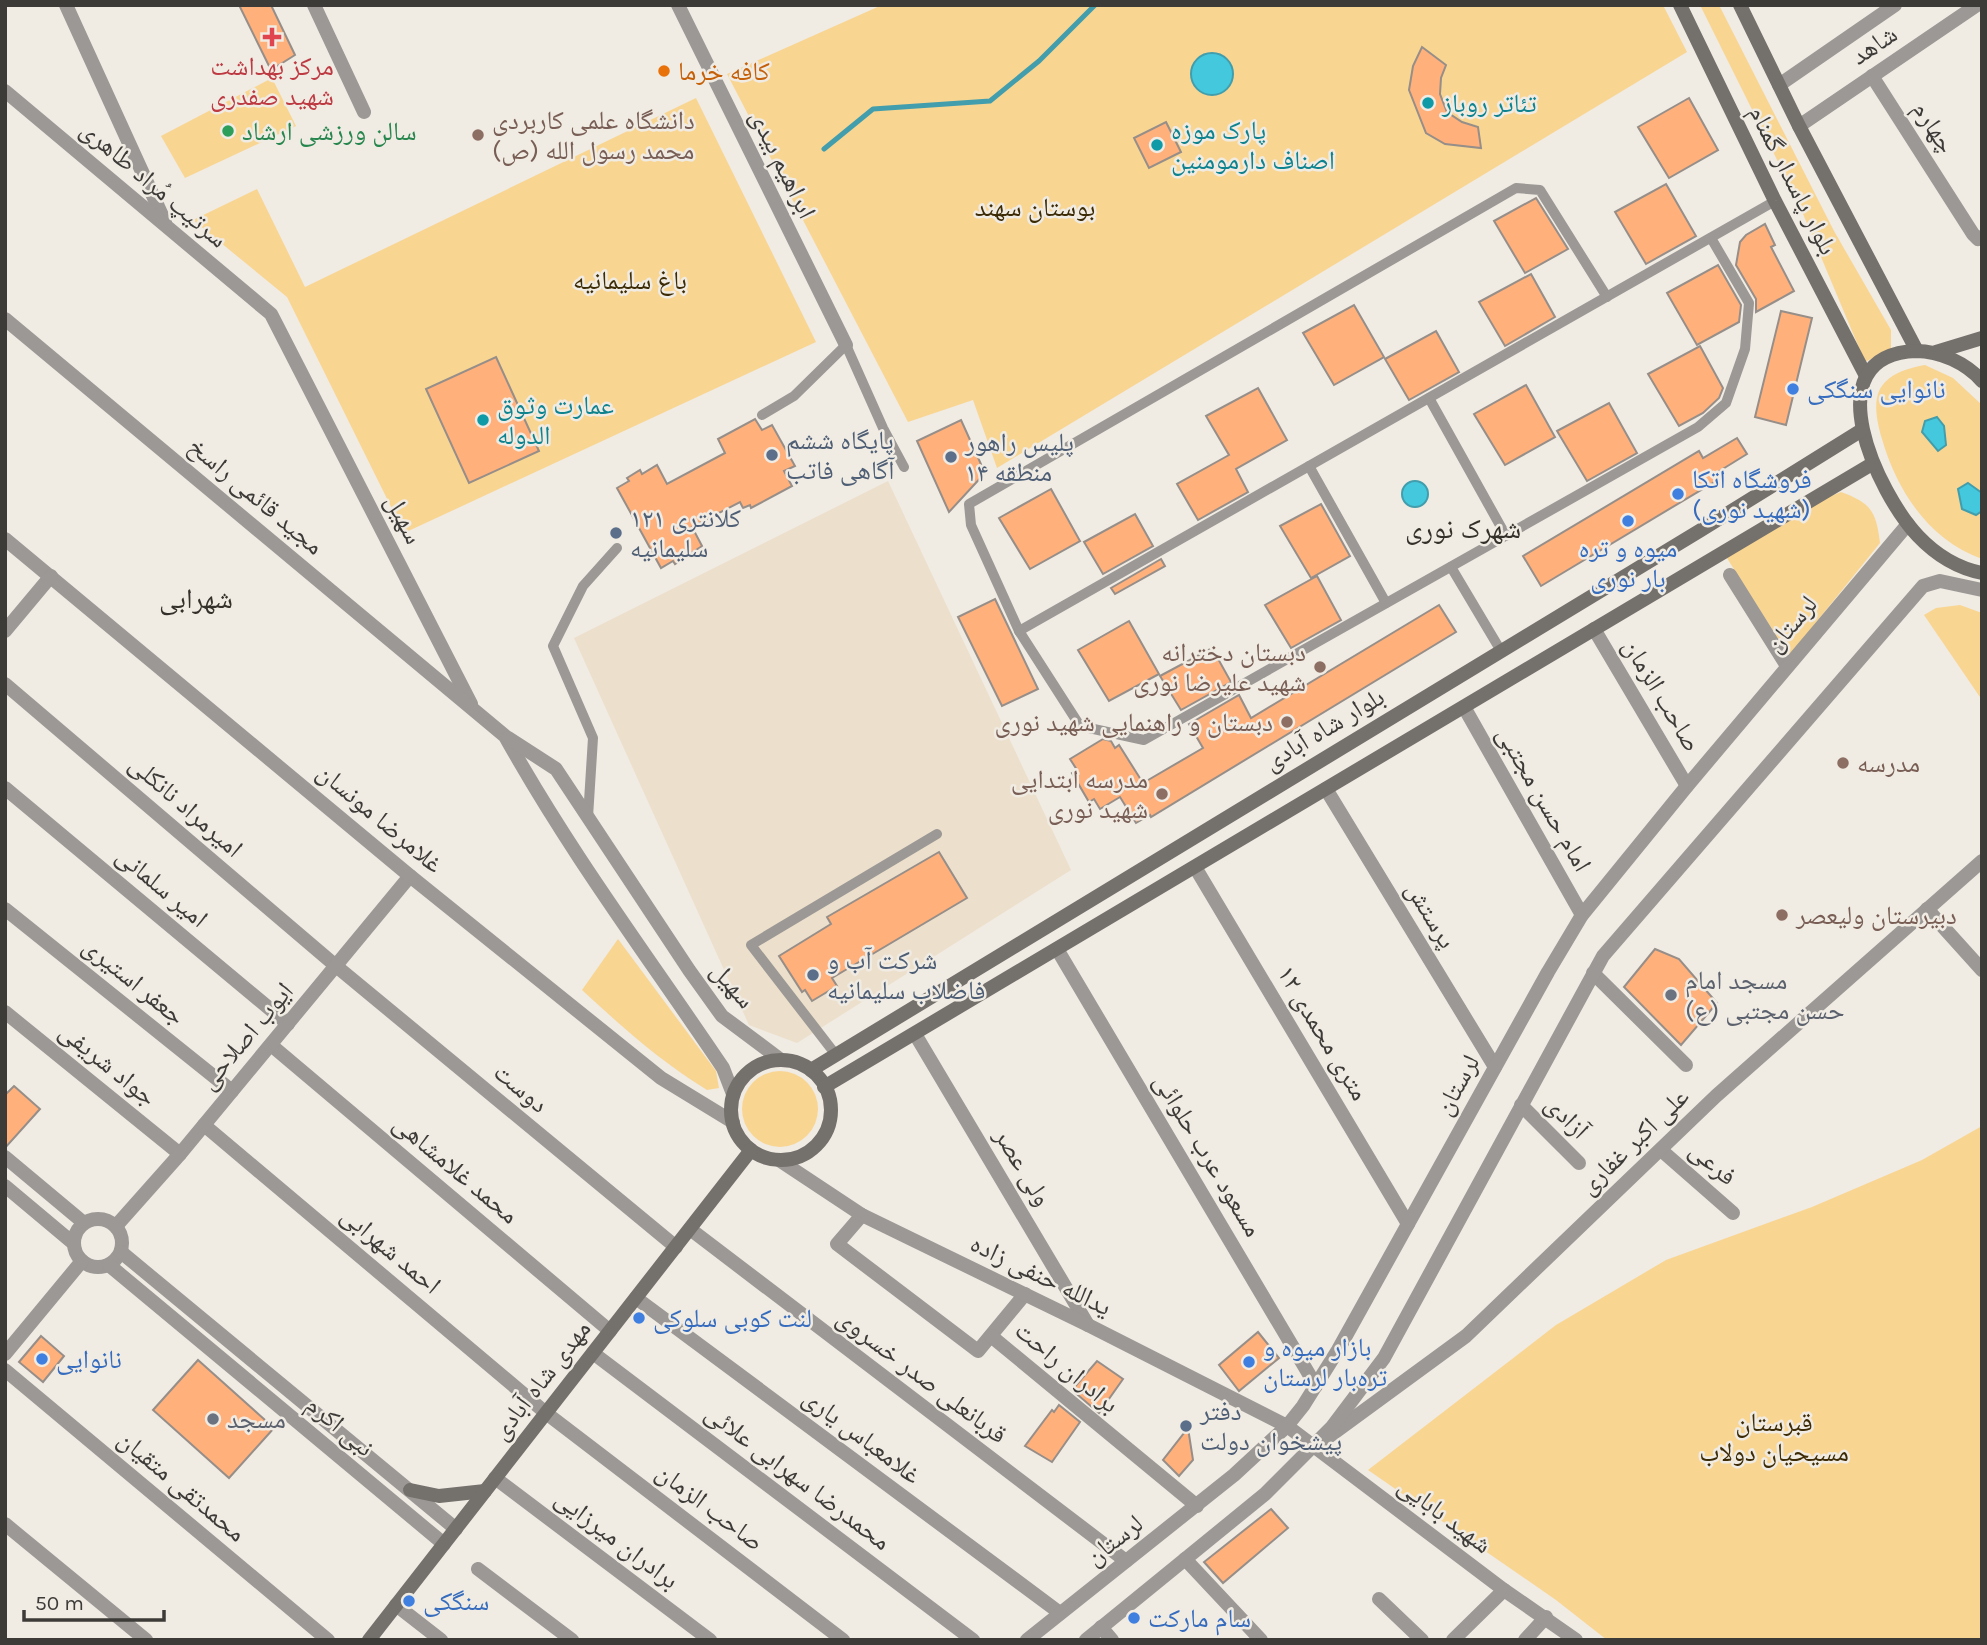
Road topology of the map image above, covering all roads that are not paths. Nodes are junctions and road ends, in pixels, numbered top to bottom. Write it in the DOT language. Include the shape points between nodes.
graph roads {
  1 [pos="66,5"];
  2 [pos="314,5"];
  3 [pos="678,5"];
  4 [pos="1680,5"];
  5 [pos="1740,5"];
  6 [pos="1895,5"];
  7 [pos="1977,5"];
  8 [pos="1872,76"];
  9 [pos="1779,85"];
  10 [pos="5,92"];
  11 [pos="364,112"];
  12 [pos="1800,126"];
  13 [pos="1775,201"];
  14 [pos="167,226"];
  15 [pos="1711,238"];
  16 [pos="1980,238"];
  17 [pos="1607,296"];
  18 [pos="271,314"];
  19 [pos="5,318"];
  20 [pos="1982,338"];
  21 [pos="846,345"];
  22 [pos="1917,351"];
  23 [pos="1936,352"];
  24 [pos="1866,376"];
  25 [pos="1982,381"];
  26 [pos="1429,398"];
  27 [pos="762,415"];
  28 [pos="1862,430"];
  29 [pos="1872,464"];
  30 [pos="1309,466"];
  31 [pos="904,467"];
  32 [pos="1908,524"];
  33 [pos="1506,536"];
  34 [pos="5,539"];
  35 [pos="617,548"];
  36 [pos="1451,567"];
  37 [pos="1982,573"];
  38 [pos="51,576"];
  39 [pos="1730,576"];
  40 [pos="1982,590"];
  41 [pos="1386,603"];
  42 [pos="1594,629"];
  43 [pos="5,631"];
  44 [pos="1019,631"];
  45 [pos="1501,651"];
  46 [pos="1787,667"];
  47 [pos="5,684"];
  48 [pos="1464,707"];
  49 [pos="475,712"];
  50 [pos="505,736"];
  51 [pos="1687,786"];
  52 [pos="5,788"];
  53 [pos="1326,789"];
  54 [pos="588,820"];
  55 [pos="937,834"];
  56 [pos="1982,861"];
  57 [pos="1195,867"];
  58 [pos="410,876"];
  59 [pos="5,909"];
  60 [pos="1927,909"];
  61 [pos="1582,915"];
  62 [pos="1058,949"];
  63 [pos="336,966"];
  64 [pos="1982,971"];
  65 [pos="1593,974"];
  66 [pos="5,1012"];
  67 [pos="288,1024"];
  68 [pos="915,1034"];
  69 [pos="271,1045"];
  70 [pos="836,1055"];
  71 [pos="781,1060"];
  72 [pos="1686,1065"];
  73 [pos="1495,1067"];
  74 [pos="811,1070"];
  75 [pos="824,1087"];
  76 [pos="232,1091"];
  77 [pos="733,1094"];
  78 [pos="1521,1105"];
  79 [pos="733,1122"];
  80 [pos="204,1125"];
  81 [pos="751,1150"];
  82 [pos="1661,1150"];
  83 [pos="180,1154"];
  84 [pos="5,1157"];
  85 [pos="779,1160"];
  86 [pos="1579,1163"];
  87 [pos="5,1186"];
  88 [pos="1733,1213"];
  89 [pos="862,1215"];
  90 [pos="84,1223"];
  91 [pos="1408,1224"];
  92 [pos="116,1226"];
  93 [pos="690,1229"];
  94 [pos="74,1243"];
  95 [pos="676,1247"];
  96 [pos="121,1252"];
  97 [pos="82,1261"];
  98 [pos="109,1265"];
  99 [pos="1026,1294"];
  100 [pos="636,1298"];
  101 [pos="1088,1325"];
  102 [pos="610,1331"];
  103 [pos="991,1336"];
  104 [pos="6,1351"];
  105 [pos="593,1353"];
  106 [pos="5,1370"];
  107 [pos="1316,1386"];
  108 [pos="546,1413"];
  109 [pos="1287,1426"];
  110 [pos="1314,1447"];
  111 [pos="495,1478"];
  112 [pos="410,1490"];
  113 [pos="485,1491"];
  114 [pos="1197,1506"];
  115 [pos="5,1524"];
  116 [pos="456,1528"];
  117 [pos="444,1544"];
  118 [pos="1185,1559"];
  119 [pos="1126,1561"];
  120 [pos="478,1569"];
  121 [pos="1504,1590"];
  122 [pos="1379,1599"];
  123 [pos="396,1605"];
  124 [pos="1060,1613"];
  125 [pos="1546,1617"];
  126 [pos="1101,1628"];
  127 [pos="146,1640"];
  128 [pos="328,1640"];
  129 [pos="369,1640"];
  130 [pos="441,1640"];
  131 [pos="572,1640"];
  132 [pos="710,1640"];
  133 [pos="843,1640"];
  134 [pos="973,1640"];
  135 [pos="1027,1640"];
  136 [pos="1086,1640"];
  137 [pos="1112,1640"];
  138 [pos="1261,1640"];
  139 [pos="1422,1640"];
  140 [pos="1453,1640"];
  141 [pos="1525,1640"];
  142 [pos="1576,1640"];
  1 -- 14 [label="street"];
  2 -- 11 [label="street"];
  3 -- 21 [label="street, ابراهیم بیدی"];
  4 -- 13 [label="main road, بلوار پاسدار گمنام"];
  5 -- 9 [label="main road, بلوار پاسدار گمنام"];
  6 -- 9 [label="street, شاهد"];
  7 -- 8 [label="street, شاهد"];
  8 -- 12 [label="street, شاهد"];
  8 -- 16 [label="street, چهارم" via="1973,234"];
  9 -- 12 [label="main road, بلوار پاسدار گمنام"];
  10 -- 14 [label="street, سرتیپ مُراد طاهری"];
  12 -- 22 [label="main road, بلوار پاسدار گمنام"];
  13 -- 15 [label="lane"];
  13 -- 24 [label="main road, بلوار پاسدار گمنام"];
  14 -- 18 [label="street, سرتیپ مُراد طاهری"];
  15 -- 17 [label="lane"];
  15 -- 33 [label="lane" via="1749,303 1745,349 1726,403 1698,428"];
  17 -- 26 [label="lane"];
  17 -- 44 [label="lane" via="1540,190 1516,188 969,504 971,525"];
  18 -- 49 [label="street, سهیل"];
  19 -- 49 [label="street, مجید قائمی راسخ"];
  20 -- 23 [label="main road"];
  21 -- 27 [label="lane" via="794,396"];
  21 -- 31 [label="lane"];
  22 -- 23 [label="main road"];
  22 -- 24 [label="main road" via="1886,358"];
  23 -- 25 [label="main road"];
  24 -- 28 [label="main road" via="1861,389"];
  26 -- 30 [label="lane"];
  26 -- 33 [label="lane"];
  28 -- 29 [label="main road"];
  28 -- 45 [label="main road, بلوار شاه آبادی"];
  29 -- 32 [label="main road"];
  29 -- 42 [label="main road, بلوار شاه آبادی"];
  30 -- 41 [label="lane"];
  30 -- 44 [label="lane"];
  32 -- 37 [label="main road" via="1948,561"];
  32 -- 46 [label="street, لرستان"];
  33 -- 36 [label="lane"];
  34 -- 38 [label="street, غلامرضا مونسان"];
  35 -- 54 [label="lane" via="583,586 553,646 593,738"];
  36 -- 41 [label="lane"];
  36 -- 45 [label="lane"];
  38 -- 43 [label="street"];
  38 -- 58 [label="street, غلامرضا مونسان"];
  39 -- 46 [label="street"];
  40 -- 65 [label="street" via="1940,581 1923,586 1603,956"];
  41 -- 44 [label="lane" via="1144,740 1080,726"];
  42 -- 48 [label="main road, بلوار شاه آبادی"];
  42 -- 51 [label="street, صاحب الزمان"];
  45 -- 70 [label="main road, بلوار شاه آبادی"];
  46 -- 51 [label="street, لرستان"];
  47 -- 63 [label="street, امیرمراد نانکلی"];
  48 -- 53 [label="main road, بلوار شاه آبادی"];
  48 -- 61 [label="street, امام حسن مجتبی"];
  49 -- 50 [label="street, سهیل"];
  50 -- 54 [label="street, سهیل" via="556,769"];
  50 -- 77 [label="street, سهیل" via="569,845 723,1068"];
  51 -- 61 [label="street, لرستان"];
  52 -- 67 [label="street, امیر سلمانی"];
  53 -- 57 [label="main road, بلوار شاه آبادی"];
  53 -- 73 [label="street, پرستش"];
  54 -- 71 [label="street, سهیل" via="722,1016"];
  55 -- 70 [label="lane" via="751,945"];
  56 -- 60 [label="street, علی اکبر غفاری"];
  57 -- 62 [label="main road, بلوار شاه آبادی"];
  57 -- 91 [label="street, ۱۲ متری محمدی"];
  58 -- 63 [label="street, ایوب اصلاحی"];
  58 -- 79 [label="street, غلامرضا مونسان" via="662,1078"];
  59 -- 76 [label="street, جعفر استیری"];
  60 -- 64 [label="street"];
  60 -- 82 [label="street, علی اکبر غفاری"];
  61 -- 73 [label="street, لرستان"];
  62 -- 68 [label="main road, بلوار شاه آبادی"];
  62 -- 107 [label="street, مسعود عرب حلوائی"];
  63 -- 67 [label="street, ایوب اصلاحی"];
  63 -- 95 [label="street, دوست"];
  65 -- 72 [label="street"];
  65 -- 78 [label="street"];
  66 -- 83 [label="street, جواد شریفی"];
  67 -- 69 [label="street, ایوب اصلاحی"];
  68 -- 75 [label="main road, بلوار شاه آبادی"];
  68 -- 101 [label="street, ولی عصر"];
  69 -- 76 [label="street, ایوب اصلاحی"];
  69 -- 102 [label="street, محمد غلامشاهی"];
  70 -- 74 [label="main road, بلوار شاه آبادی"];
  71 -- 74 [label="main road"];
  71 -- 77 [label="main road" via="752,1069"];
  73 -- 91 [label="street, لرستان"];
  74 -- 75 [label="main road"];
  75 -- 85 [label="main road" via="831,1112 820,1140 795,1158"];
  76 -- 80 [label="street, ایوب اصلاحی"];
  77 -- 79 [label="main road"];
  78 -- 86 [label="street, آزادی"];
  78 -- 110 [label="street" via="1384,1358"];
  79 -- 81 [label="main road" via="739,1138"];
  80 -- 83 [label="street, ایوب اصلاحی"];
  80 -- 108 [label="street, احمد شهرابی"];
  81 -- 85 [label="main road"];
  81 -- 93 [label="main road, مهدی شاه آبادی"];
  82 -- 88 [label="street, فرعی"];
  82 -- 110 [label="street, علی اکبر غفاری" via="1466,1336"];
  83 -- 92 [label="street, ایوب اصلاحی"];
  84 -- 90 [label="street"];
  85 -- 89 [label="street, یدالله حنفی زاده"];
  87 -- 94 [label="street"];
  89 -- 99 [label="street, یدالله حنفی زاده"];
  89 -- 103 [label="street, برادران راحت" via="837,1244 978,1351"];
  90 -- 92 [label="street" via="97,1218"];
  90 -- 94 [label="street"];
  91 -- 107 [label="street, لرستان"];
  92 -- 96 [label="street" via="122,1238"];
  93 -- 95 [label="main road, مهدی شاه آبادی"];
  93 -- 119 [label="street, قربانعلی صدر خسروی"];
  94 -- 97 [label="street"];
  95 -- 100 [label="main road, مهدی شاه آبادی"];
  96 -- 98 [label="street"];
  96 -- 112 [label="street, نبی اکرم"];
  97 -- 98 [label="street" via="94,1267"];
  97 -- 104 [label="street"];
  98 -- 117 [label="street, نبی اکرم"];
  99 -- 101 [label="street, یدالله حنفی زاده"];
  99 -- 103 [label="street"];
  100 -- 102 [label="main road, مهدی شاه آبادی"];
  100 -- 124 [label="street, غلامعباس یاری"];
  101 -- 109 [label="street, یدالله حنفی زاده"];
  102 -- 105 [label="main road, مهدی شاه آبادی"];
  103 -- 114 [label="street, برادران راحت"];
  105 -- 108 [label="main road, مهدی شاه آبادی"];
  105 -- 134 [label="street, محمدرضا سهرابی علائی"];
  106 -- 128 [label="street, محمدتقی متقیان"];
  107 -- 109 [label="street, لرستان"];
  108 -- 111 [label="main road, مهدی شاه آبادی"];
  108 -- 133 [label="street, صاحب الزمان"];
  109 -- 110 [label="street, شهید بابایی"];
  109 -- 114 [label="street, لرستان"];
  110 -- 118 [label="street"];
  110 -- 121 [label="street, شهید بابایی"];
  111 -- 113 [label="main road, مهدی شاه آبادی"];
  111 -- 132 [label="street, برادران میرزایی"];
  112 -- 113 [label="main road" via="447,1496"];
  112 -- 116 [label="street, نبی اکرم"];
  113 -- 116 [label="main road, مهدی شاه آبادی"];
  114 -- 119 [label="street, لرستان"];
  115 -- 127 [label="street"];
  116 -- 117 [label="main road, مهدی شاه آبادی"];
  117 -- 123 [label="main road, مهدی شاه آبادی"];
  118 -- 126 [label="street"];
  118 -- 138 [label="street"];
  119 -- 124 [label="street, لرستان"];
  120 -- 131 [label="street"];
  121 -- 125 [label="street, شهید بابایی"];
  121 -- 140 [label="street"];
  122 -- 139 [label="street"];
  123 -- 129 [label="main road, مهدی شاه آبادی"];
  123 -- 130 [label="street"];
  124 -- 135 [label="street, لرستان"];
  125 -- 141 [label="street"];
  125 -- 142 [label="street, شهید بابایی"];
  126 -- 136 [label="street"];
  126 -- 137 [label="street"];
}
